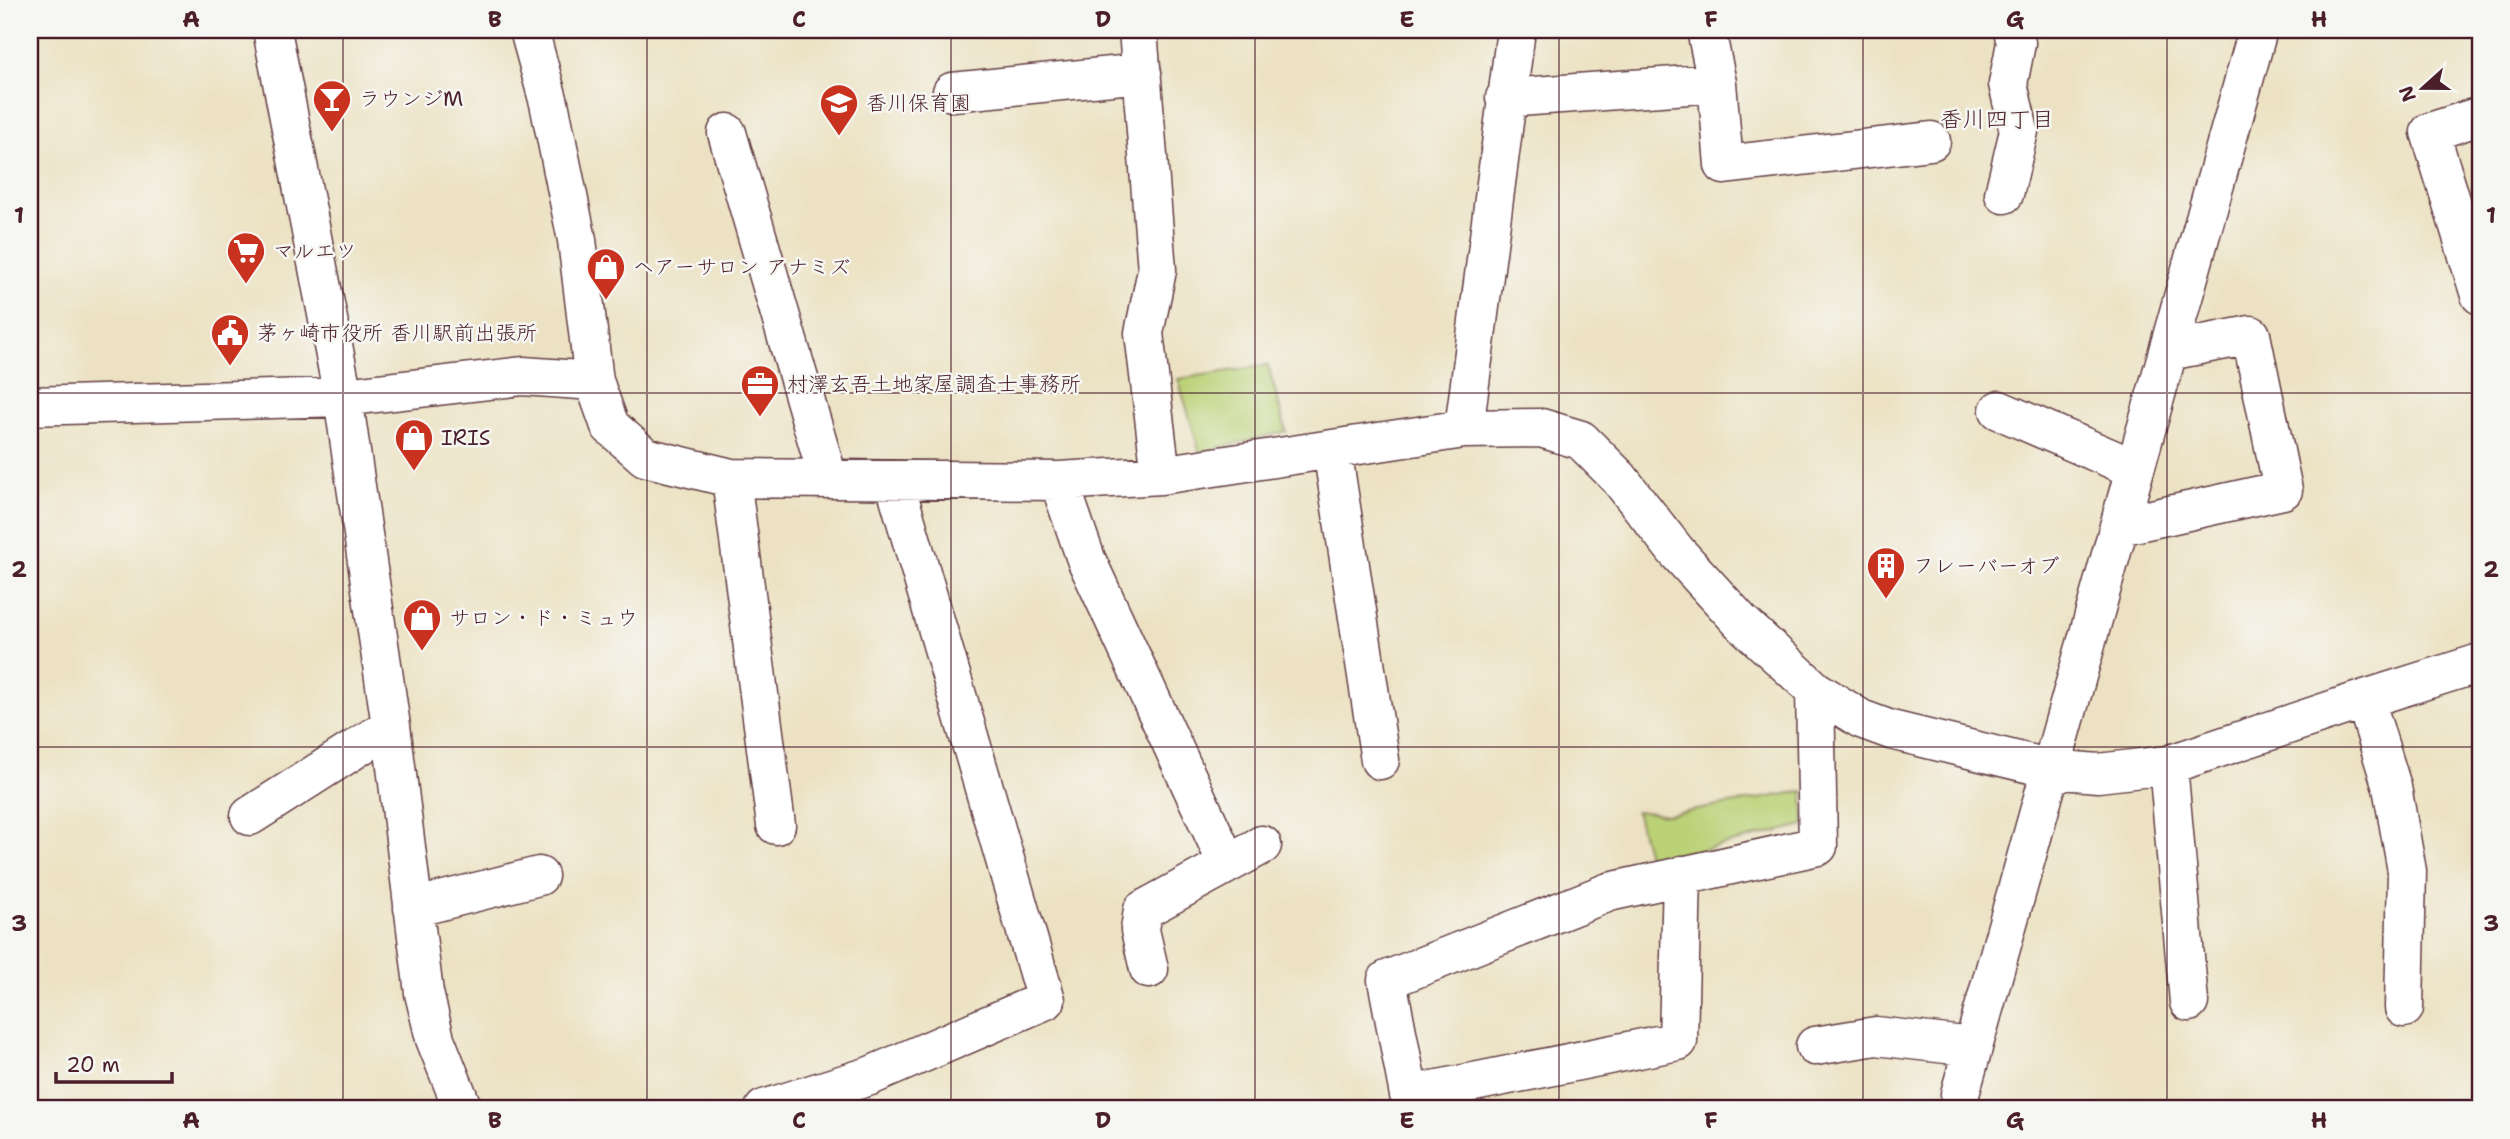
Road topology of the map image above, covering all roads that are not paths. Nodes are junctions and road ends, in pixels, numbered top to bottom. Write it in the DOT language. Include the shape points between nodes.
graph roads {
  1 [pos="272,30"];
  2 [pos="529,30"];
  3 [pos="1138,30"];
  4 [pos="1516,30"];
  5 [pos="1706,30"];
  6 [pos="2013,30"];
  7 [pos="2258,30"];
  8 [pos="1142,73"];
  9 [pos="1717,83"];
  10 [pos="952,92"];
  11 [pos="1506,98"];
  12 [pos="2480,116"];
  13 [pos="727,133"];
  14 [pos="1931,141"];
  15 [pos="2004,194"];
  16 [pos="2480,295"];
  17 [pos="2168,351"];
  18 [pos="594,381"];
  19 [pos="342,397"];
  20 [pos="30,406"];
  21 [pos="1999,410"];
  22 [pos="1464,429"];
  23 [pos="1332,449"];
  24 [pos="2135,469"];
  25 [pos="1161,475"];
  26 [pos="731,478"];
  27 [pos="828,478"];
  28 [pos="894,480"];
  29 [pos="1059,481"];
  30 [pos="2120,526"];
  31 [pos="2480,663"];
  32 [pos="1815,690"];
  33 [pos="2364,699"];
  34 [pos="391,726"];
  35 [pos="1380,760"];
  36 [pos="2168,765"];
  37 [pos="2052,769"];
  38 [pos="250,816"];
  39 [pos="776,825"];
  40 [pos="1262,845"];
  41 [pos="1227,863"];
  42 [pos="1682,875"];
  43 [pos="539,876"];
  44 [pos="413,908"];
  45 [pos="1149,969"];
  46 [pos="2189,1002"];
  47 [pos="2404,1008"];
  48 [pos="1815,1046"];
  49 [pos="1973,1047"];
  50 [pos="1960,1094"];
  51 [pos="463,1109"];
  52 [pos="764,1109"];
  1 -- 19 [label="street"];
  2 -- 18 [label="street" via="577,240"];
  3 -- 8 [label="street"];
  4 -- 11 [label="street"];
  5 -- 9 [label="street"];
  6 -- 15 [label="street" via="2016,43 2008,84 2019,131"];
  7 -- 17 [label="street"];
  8 -- 10 [label="street"];
  8 -- 25 [label="street" via="1157,270 1144,332"];
  9 -- 11 [label="street"];
  9 -- 14 [label="street" via="1724,165"];
  11 -- 22 [label="street"];
  12 -- 16 [label="street" via="2430,132"];
  13 -- 27 [label="street"];
  17 -- 24 [label="street"];
  17 -- 30 [label="street" via="2251,335 2283,489"];
  18 -- 19 [label="street" via="523,376"];
  18 -- 26 [label="street" via="610,426 645,457"];
  19 -- 20 [label="street"];
  19 -- 34 [label="street"];
  21 -- 24 [label="street"];
  22 -- 23 [label="street"];
  22 -- 32 [label="street" via="1541,428 1581,440 1741,622"];
  23 -- 25 [label="street"];
  23 -- 35 [label="street"];
  24 -- 30 [label="street"];
  25 -- 29 [label="street"];
  26 -- 27 [label="street"];
  26 -- 39 [label="street"];
  27 -- 28 [label="street"];
  28 -- 29 [label="street"];
  28 -- 52 [label="street" via="1046,1000 870,1076"];
  29 -- 41 [label="street" via="1086,559"];
  30 -- 37 [label="street"];
  31 -- 33 [label="street"];
  32 -- 37 [label="street" via="1861,719 1891,730"];
  32 -- 42 [label="street" via="1818,846"];
  33 -- 36 [label="street"];
  33 -- 47 [label="street" via="2392,787 2407,871"];
  34 -- 38 [label="street"];
  34 -- 44 [label="street"];
  36 -- 37 [label="street" via="2098,773"];
  36 -- 46 [label="street"];
  37 -- 49 [label="street"];
  40 -- 41 [label="street"];
  41 -- 45 [label="street" via="1143,910 1140,930"];
  42 -- 42 [label="street" via="1678,1041 1409,1096 1387,979 1609,892"];
  43 -- 44 [label="street"];
  44 -- 51 [label="street" via="435,1039"];
  48 -- 49 [label="street" via="1876,1036"];
  49 -- 50 [label="street"];
}
